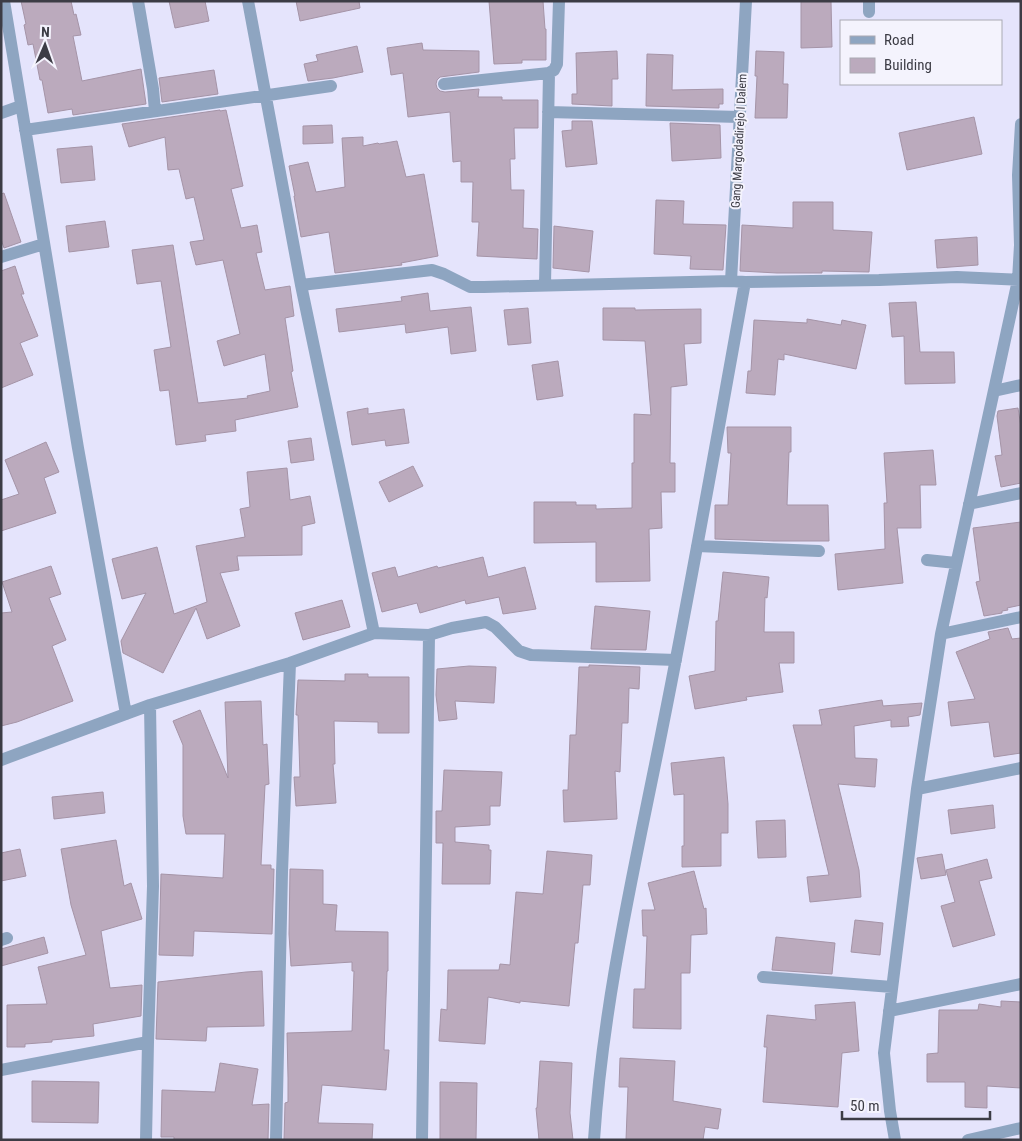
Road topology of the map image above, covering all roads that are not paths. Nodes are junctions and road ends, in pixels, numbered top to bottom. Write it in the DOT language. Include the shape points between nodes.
graph roads {
  1 [pos="4,1"];
  2 [pos="138,1"];
  3 [pos="248,1"];
  4 [pos="559,1"];
  5 [pos="746,1"];
  6 [pos="549,73"];
  7 [pos="444,84"];
  8 [pos="331,86"];
  9 [pos="265,95"];
  10 [pos="21,106"];
  11 [pos="155,111"];
  12 [pos="548,112"];
  13 [pos="1,114"];
  14 [pos="740,116"];
  15 [pos="1021,124"];
  16 [pos="25,130"];
  17 [pos="1020,174"];
  18 [pos="44,244"];
  19 [pos="1,257"];
  20 [pos="1019,280"];
  21 [pos="731,281"];
  22 [pos="745,282"];
  23 [pos="301,285"];
  24 [pos="545,285"];
  25 [pos="1021,386"];
  26 [pos="994,391"];
  27 [pos="1021,493"];
  28 [pos="969,504"];
  29 [pos="697,546"];
  30 [pos="820,551"];
  31 [pos="927,560"];
  32 [pos="956,563"];
  33 [pos="1021,618"];
  34 [pos="374,633"];
  35 [pos="941,634"];
  36 [pos="429,636"];
  37 [pos="676,660"];
  38 [pos="290,663"];
  39 [pos="150,705"];
  40 [pos="126,714"];
  41 [pos="1,760"];
  42 [pos="1021,768"];
  43 [pos="917,789"];
  44 [pos="763,977"];
  45 [pos="1021,984"];
  46 [pos="892,987"];
  47 [pos="890,1011"];
  48 [pos="148,1042"];
  49 [pos="1,1070"];
  50 [pos="1021,1128"];
  51 [pos="146,1140"];
  52 [pos="276,1140"];
  53 [pos="422,1140"];
  54 [pos="594,1140"];
  55 [pos="895,1140"];
  56 [pos="968,1140"];
  1 -- 10 [label="street"];
  2 -- 11 [label="street"];
  3 -- 9 [label="street"];
  4 -- 6 [label="street" via="557,64"];
  5 -- 14 [label="street, Gang Margodadirejo I Dalem"];
  6 -- 7 [label="street"];
  6 -- 12 [label="street"];
  8 -- 9 [label="street"];
  9 -- 11 [label="street"];
  9 -- 23 [label="street"];
  10 -- 13 [label="street"];
  10 -- 16 [label="street"];
  11 -- 16 [label="street"];
  12 -- 14 [label="street"];
  12 -- 24 [label="street"];
  14 -- 21 [label="street, Gang Margodadirejo I Dalem"];
  15 -- 17 [label="street"];
  16 -- 18 [label="street"];
  17 -- 20 [label="street"];
  18 -- 19 [label="street"];
  18 -- 40 [label="street"];
  20 -- 22 [label="street" via="957,277"];
  20 -- 26 [label="street"];
  21 -- 22 [label="street"];
  21 -- 24 [label="street"];
  22 -- 29 [label="street"];
  23 -- 24 [label="street" via="432,270 470,286"];
  23 -- 34 [label="street"];
  25 -- 26 [label="street"];
  26 -- 28 [label="street"];
  27 -- 28 [label="street"];
  28 -- 32 [label="street"];
  29 -- 30 [label="street"];
  29 -- 37 [label="street"];
  31 -- 32 [label="street"];
  32 -- 35 [label="street"];
  33 -- 35 [label="street"];
  34 -- 36 [label="street"];
  34 -- 38 [label="street"];
  35 -- 43 [label="street"];
  36 -- 37 [label="street" via="486,622 519,651 531,655"];
  36 -- 53 [label="street"];
  37 -- 54 [label="street" via="606,1021"];
  38 -- 39 [label="street"];
  38 -- 52 [label="street"];
  39 -- 40 [label="street"];
  39 -- 48 [label="street" via="153,886"];
  40 -- 41 [label="street"];
  42 -- 43 [label="street"];
  43 -- 46 [label="street"];
  44 -- 46 [label="street"];
  45 -- 47 [label="street"];
  46 -- 47 [label="street"];
  47 -- 55 [label="street" via="884,1053"];
  48 -- 49 [label="street"];
  48 -- 51 [label="street"];
  50 -- 56 [label="street"];
}
